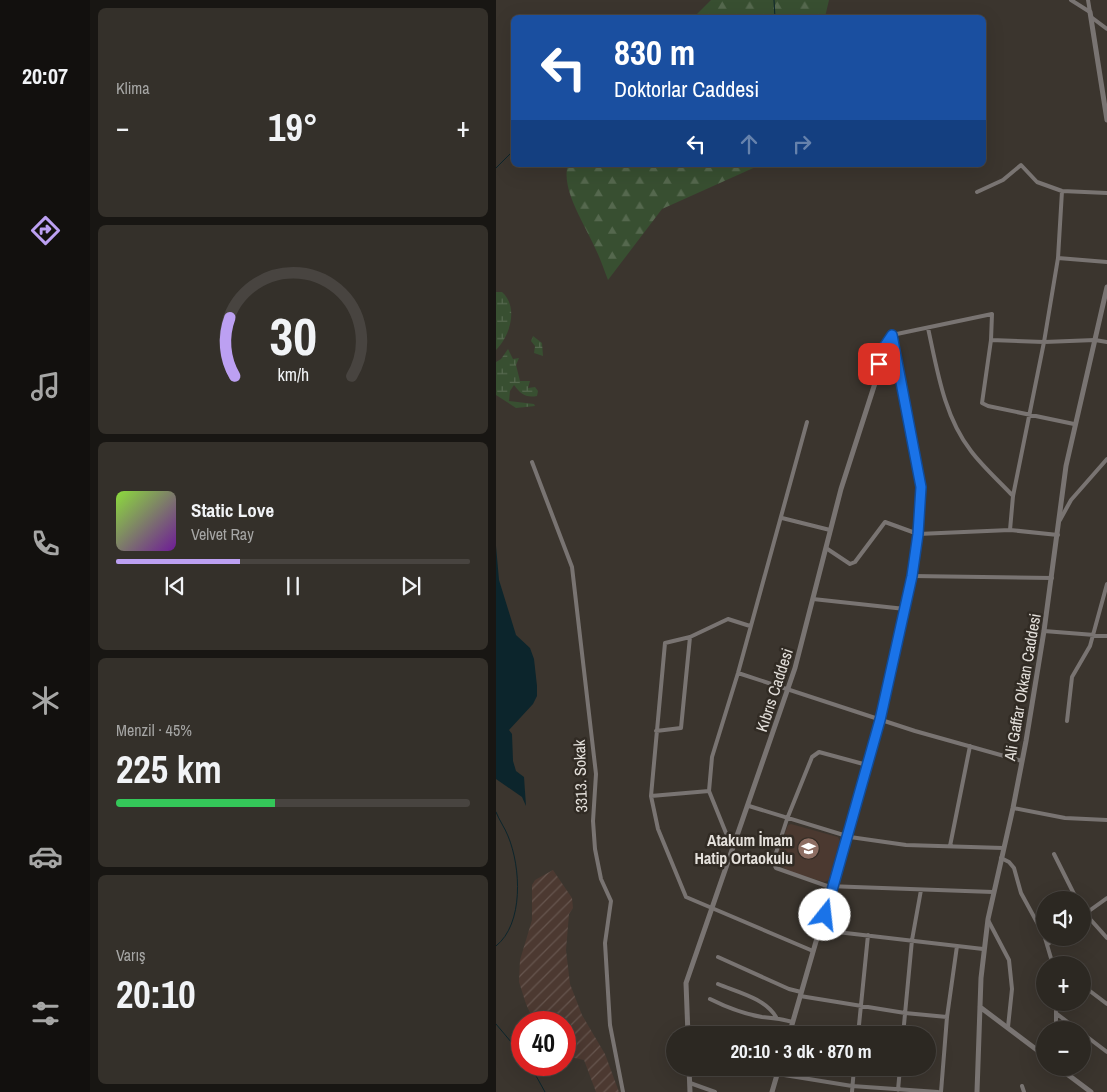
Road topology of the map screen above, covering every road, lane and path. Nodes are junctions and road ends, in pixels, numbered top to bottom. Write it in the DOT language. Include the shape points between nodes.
graph roads {
  1 [pos="1071,0"];
  2 [pos="1088,0"];
  3 [pos="1090,14"];
  4 [pos="1107,29"];
  5 [pos="1107,120"];
  6 [pos="1062,191"];
  7 [pos="977,192"];
  8 [pos="1107,193"];
  9 [pos="1058,258"];
  10 [pos="1107,262"];
  11 [pos="1107,287"];
  12 [pos="928,328"];
  13 [pos="892,335"];
  14 [pos="991,340"];
  15 [pos="1095,340"];
  16 [pos="1044,342"];
  17 [pos="1107,342"];
  18 [pos="1030,415"];
  19 [pos="807,422"];
  20 [pos="1074,424"];
  21 [pos="1107,459"];
  22 [pos="532,462"];
  23 [pos="1013,496"];
  24 [pos="782,518"];
  25 [pos="1060,520"];
  26 [pos="830,530"];
  27 [pos="1010,530"];
  28 [pos="918,534"];
  29 [pos="1058,535"];
  30 [pos="826,548"];
  31 [pos="912,576"];
  32 [pos="1052,578"];
  33 [pos="1107,584"];
  34 [pos="813,599"];
  35 [pos="905,609"];
  36 [pos="750,626"];
  37 [pos="1044,631"];
  38 [pos="1093,636"];
  39 [pos="1107,636"];
  40 [pos="690,637"];
  41 [pos="738,673"];
  42 [pos="788,690"];
  43 [pos="880,720"];
  44 [pos="1067,721"];
  45 [pos="656,732"];
  46 [pos="970,746"];
  47 [pos="1022,761"];
  48 [pos="867,765"];
  49 [pos="709,791"];
  50 [pos="651,796"];
  51 [pos="749,806"];
  52 [pos="1013,808"];
  53 [pos="787,819"];
  54 [pos="1107,820"];
  55 [pos="847,836"];
  56 [pos="735,846"];
  57 [pos="950,846"];
  58 [pos="1003,848"];
  59 [pos="1054,854"];
  60 [pos="1001,858"];
  61 [pos="833,885"];
  62 [pos="922,890"];
  63 [pos="1072,891"];
  64 [pos="993,892"];
  65 [pos="1107,898"];
  66 [pos="713,907"];
  67 [pos="1091,908"];
  68 [pos="988,919"];
  69 [pos="1036,920"];
  70 [pos="1091,921"];
  71 [pos="820,930"];
  72 [pos="868,935"];
  73 [pos="1107,938"];
  74 [pos="912,940"];
  75 [pos="957,946"];
  76 [pos="983,949"];
  77 [pos="814,951"];
  78 [pos="718,958"];
  79 [pos="718,984"];
  80 [pos="1091,992"];
  81 [pos="801,994"];
  82 [pos="710,999"];
  83 [pos="1107,1004"];
  84 [pos="861,1006"];
  85 [pos="980,1007"];
  86 [pos="1058,1011"];
  87 [pos="905,1014"];
  88 [pos="1058,1014"];
  89 [pos="776,1017"];
  90 [pos="947,1017"];
  91 [pos="1057,1021"];
  92 [pos="1067,1021"];
  93 [pos="793,1022"];
  94 [pos="688,1026"];
  95 [pos="792,1026"];
  96 [pos="859,1026"];
  97 [pos="904,1026"];
  98 [pos="1008,1027"];
  99 [pos="1091,1040"];
  100 [pos="1036,1049"];
  101 [pos="1107,1052"];
  102 [pos="690,1076"];
  103 [pos="777,1076"];
  104 [pos="790,1076"];
  105 [pos="853,1076"];
  106 [pos="899,1076"];
  107 [pos="1070,1076"];
  108 [pos="690,1083"];
  109 [pos="852,1086"];
  110 [pos="1022,1086"];
  111 [pos="898,1091"];
  112 [pos="623,1092"];
  113 [pos="690,1092"];
  114 [pos="715,1092"];
  115 [pos="772,1092"];
  116 [pos="852,1092"];
  117 [pos="939,1092"];
  118 [pos="977,1092"];
  119 [pos="1024,1092"];
  120 [pos="1091,1092"];
  1 -- 3 [label="street"];
  2 -- 3 [label="street"];
  3 -- 4 [label="street"];
  3 -- 5 [label="street"];
  6 -- 7 [label="street" via="1037,182 1020,165 1003,180"];
  6 -- 8 [label="street"];
  6 -- 9 [label="street"];
  9 -- 10 [label="street"];
  9 -- 16 [label="street"];
  11 -- 15 [label="street, Ali Gaffar Okkan Caddesi"];
  12 -- 13 [label="street"];
  12 -- 14 [label="street" via="992,314"];
  12 -- 23 [label="street" via="944,396 956,424 970,450"];
  13 -- 26 [label="street, Kıbrıs Caddesi" via="882,350"];
  13 -- 28 [label="street" via="921,487"];
  14 -- 16 [label="street"];
  14 -- 18 [label="street" via="982,403"];
  15 -- 16 [label="street"];
  15 -- 17 [label="street"];
  15 -- 20 [label="street, Ali Gaffar Okkan Caddesi"];
  16 -- 18 [label="street"];
  18 -- 20 [label="street"];
  18 -- 23 [label="street"];
  19 -- 24 [label="street"];
  20 -- 25 [label="street, Ali Gaffar Okkan Caddesi" via="1061,492"];
  21 -- 25 [label="street" via="1071,500"];
  22 -- 112 [label="street, 3313. Sokak" via="572,567 594,752 595,849 611,902 605,943 610,1025"];
  23 -- 27 [label="street"];
  24 -- 26 [label="street"];
  24 -- 36 [label="street"];
  25 -- 29 [label="street, Ali Gaffar Okkan Caddesi"];
  26 -- 30 [label="street, Kıbrıs Caddesi"];
  27 -- 28 [label="street"];
  27 -- 29 [label="street"];
  28 -- 30 [label="street" via="885,522 855,562 850,564"];
  28 -- 31 [label="street"];
  29 -- 32 [label="street, Ali Gaffar Okkan Caddesi"];
  30 -- 34 [label="street, Kıbrıs Caddesi"];
  31 -- 32 [label="street"];
  31 -- 35 [label="street"];
  32 -- 37 [label="street, Ali Gaffar Okkan Caddesi"];
  33 -- 38 [label="street"];
  34 -- 35 [label="street"];
  34 -- 42 [label="street, Kıbrıs Caddesi"];
  35 -- 43 [label="street"];
  36 -- 40 [label="street" via="728,619"];
  36 -- 41 [label="street"];
  37 -- 38 [label="street"];
  37 -- 47 [label="street, Ali Gaffar Okkan Caddesi"];
  38 -- 39 [label="street"];
  38 -- 44 [label="street" via="1072,677"];
  40 -- 45 [label="street" via="664,644"];
  40 -- 45 [label="street" via="681,728"];
  41 -- 42 [label="street"];
  41 -- 49 [label="street" via="712,757"];
  42 -- 43 [label="street"];
  42 -- 51 [label="street, Kıbrıs Caddesi"];
  43 -- 46 [label="street"];
  43 -- 48 [label="street"];
  45 -- 50 [label="street"];
  46 -- 47 [label="street"];
  46 -- 57 [label="street"];
  47 -- 52 [label="street, Ali Gaffar Okkan Caddesi"];
  48 -- 53 [label="street" via="815,753"];
  48 -- 55 [label="street"];
  49 -- 50 [label="street"];
  49 -- 56 [label="street" via="728,838"];
  50 -- 66 [label="street" via="658,829 683,893"];
  51 -- 53 [label="street"];
  51 -- 56 [label="street, Kıbrıs Caddesi"];
  52 -- 54 [label="street" via="1065,818"];
  52 -- 58 [label="street, Ali Gaffar Okkan Caddesi"];
  53 -- 55 [label="street"];
  53 -- 61 [label="street" via="774,862 776,868 827,886"];
  55 -- 57 [label="street" via="906,845"];
  55 -- 61 [label="street"];
  56 -- 66 [label="street, Kıbrıs Caddesi"];
  57 -- 58 [label="street"];
  58 -- 60 [label="street, Ali Gaffar Okkan Caddesi"];
  59 -- 63 [label="street"];
  60 -- 64 [label="street, Ali Gaffar Okkan Caddesi"];
  60 -- 69 [label="street" via="1014,868 1021,893"];
  61 -- 62 [label="street"];
  61 -- 71 [label="street"];
  62 -- 64 [label="street"];
  62 -- 74 [label="street"];
  64 -- 68 [label="street, Ali Gaffar Okkan Caddesi"];
  65 -- 67 [label="street"];
  66 -- 77 [label="street"];
  66 -- 94 [label="street, Kıbrıs Caddesi" via="686,983"];
  68 -- 76 [label="street, Ali Gaffar Okkan Caddesi"];
  68 -- 98 [label="street" via="1009,960 1012,989"];
  70 -- 73 [label="street"];
  71 -- 72 [label="street"];
  71 -- 77 [label="street"];
  72 -- 74 [label="street"];
  72 -- 84 [label="street"];
  74 -- 75 [label="street"];
  74 -- 87 [label="street"];
  75 -- 76 [label="street"];
  75 -- 90 [label="street"];
  76 -- 85 [label="street, Ali Gaffar Okkan Caddesi"];
  77 -- 81 [label="street"];
  78 -- 81 [label="street"];
  79 -- 89 [label="street" via="758,1001"];
  80 -- 83 [label="street"];
  81 -- 84 [label="street"];
  81 -- 93 [label="street"];
  82 -- 89 [label="street" via="743,1012"];
  84 -- 87 [label="street"];
  84 -- 96 [label="street"];
  85 -- 98 [label="street"];
  85 -- 118 [label="street, Ali Gaffar Okkan Caddesi"];
  86 -- 88 [label="street"];
  87 -- 90 [label="street"];
  87 -- 97 [label="street"];
  88 -- 91 [label="street"];
  88 -- 92 [label="street"];
  89 -- 93 [label="street"];
  90 -- 117 [label="street"];
  93 -- 95 [label="street"];
  98 -- 100 [label="street"];
  99 -- 101 [label="street"];
  102 -- 108 [label="street"];
  103 -- 115 [label="street"];
  104 -- 109 [label="street"];
  105 -- 109 [label="street"];
  106 -- 111 [label="street"];
  107 -- 120 [label="street"];
  108 -- 113 [label="street"];
  108 -- 114 [label="street"];
  109 -- 111 [label="street"];
  109 -- 116 [label="street"];
  110 -- 119 [label="street"];
  111 -- 117 [label="street"];
}
